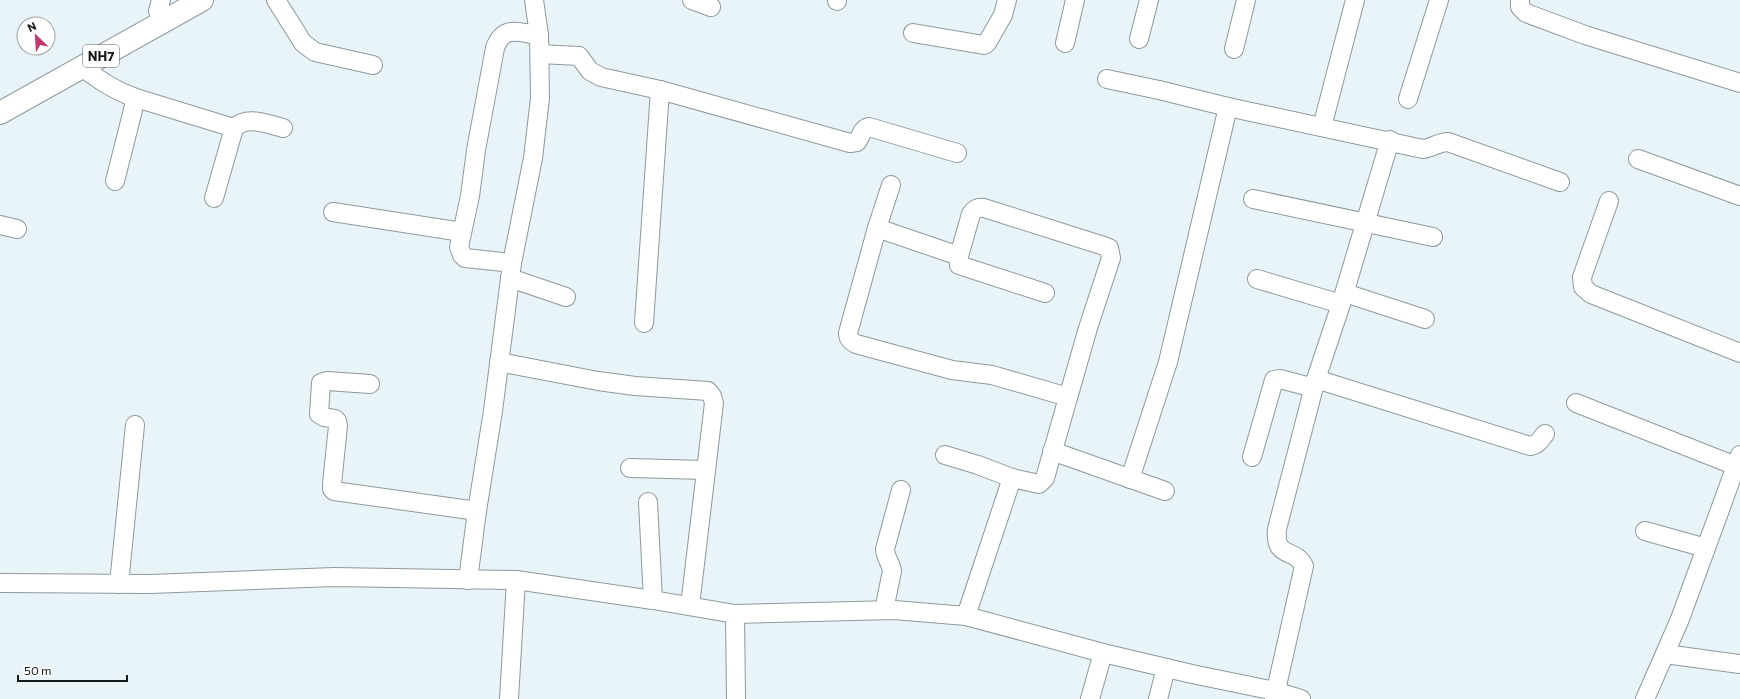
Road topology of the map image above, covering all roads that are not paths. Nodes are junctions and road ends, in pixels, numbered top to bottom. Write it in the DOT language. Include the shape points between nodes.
graph roads {
  1 [pos="202,0"];
  2 [pos="276,0"];
  3 [pos="534,0"];
  4 [pos="692,0"];
  5 [pos="1007,0"];
  6 [pos="1075,0"];
  7 [pos="1149,0"];
  8 [pos="1246,0"];
  9 [pos="1355,0"];
  10 [pos="1439,0"];
  11 [pos="1520,0"];
  12 [pos="712,7"];
  13 [pos="161,12"];
  14 [pos="913,33"];
  15 [pos="539,35"];
  16 [pos="1139,39"];
  17 [pos="1065,43"];
  18 [pos="1234,49"];
  19 [pos="540,54"];
  20 [pos="373,64"];
  21 [pos="82,67"];
  22 [pos="1107,79"];
  23 [pos="1740,84"];
  24 [pos="660,90"];
  25 [pos="136,98"];
  26 [pos="1408,99"];
  27 [pos="1228,107"];
  28 [pos="0,113"];
  29 [pos="1322,127"];
  30 [pos="234,128"];
  31 [pos="282,128"];
  32 [pos="1390,140"];
  33 [pos="957,153"];
  34 [pos="1638,159"];
  35 [pos="115,181"];
  36 [pos="1560,182"];
  37 [pos="891,185"];
  38 [pos="1740,196"];
  39 [pos="214,198"];
  40 [pos="1254,199"];
  41 [pos="1609,201"];
  42 [pos="333,212"];
  43 [pos="1366,222"];
  44 [pos="877,228"];
  45 [pos="462,232"];
  46 [pos="1433,237"];
  47 [pos="959,256"];
  48 [pos="511,271"];
  49 [pos="1257,279"];
  50 [pos="1045,293"];
  51 [pos="566,297"];
  52 [pos="1343,298"];
  53 [pos="1425,319"];
  54 [pos="644,323"];
  55 [pos="1740,353"];
  56 [pos="499,362"];
  57 [pos="370,384"];
  58 [pos="1315,384"];
  59 [pos="1068,397"];
  60 [pos="1576,403"];
  61 [pos="135,425"];
  62 [pos="1544,434"];
  63 [pos="1052,451"];
  64 [pos="945,455"];
  65 [pos="1252,457"];
  66 [pos="1738,461"];
  67 [pos="630,468"];
  68 [pos="705,470"];
  69 [pos="1012,478"];
  70 [pos="1130,479"];
  71 [pos="901,490"];
  72 [pos="1165,491"];
  73 [pos="648,502"];
  74 [pos="476,511"];
  75 [pos="1645,531"];
  76 [pos="1706,548"];
  77 [pos="468,580"];
  78 [pos="516,580"];
  79 [pos="0,583"];
  80 [pos="119,584"];
  81 [pos="653,600"];
  82 [pos="690,606"];
  83 [pos="884,610"];
  84 [pos="735,614"];
  85 [pos="966,616"];
  86 [pos="1102,653"];
  87 [pos="1665,654"];
  88 [pos="1740,664"];
  89 [pos="1166,668"];
  90 [pos="1274,695"];
  91 [pos="509,699"];
  92 [pos="736,699"];
  93 [pos="1090,699"];
  94 [pos="1158,699"];
  95 [pos="1301,699"];
  96 [pos="1645,699"];
  1 -- 13 [label="highway, NH7"];
  2 -- 20 [label="street" via="303,43 315,52"];
  3 -- 15 [label="street"];
  4 -- 12 [label="street"];
  5 -- 14 [label="street" via="1003,15 988,43 984,45"];
  6 -- 17 [label="street"];
  7 -- 16 [label="street"];
  8 -- 18 [label="street"];
  9 -- 29 [label="street"];
  10 -- 26 [label="street"];
  11 -- 23 [label="street" via="1520,7 1526,13 1584,35"];
  13 -- 21 [label="highway, NH7"];
  15 -- 19 [label="street"];
  15 -- 45 [label="street" via="510,32 503,34 498,40"];
  19 -- 24 [label="street" via="579,56 590,71 601,77"];
  19 -- 48 [label="street" via="540,98 533,158"];
  21 -- 25 [label="street" via="106,85"];
  21 -- 28 [label="highway, NH7"];
  22 -- 27 [label="street"];
  24 -- 33 [label="street" via="850,143 857,142 865,128 869,127"];
  24 -- 54 [label="street"];
  25 -- 30 [label="street"];
  25 -- 35 [label="street"];
  27 -- 29 [label="street"];
  27 -- 70 [label="street" via="1168,362"];
  29 -- 32 [label="street"];
  30 -- 31 [label="street" via="246,121"];
  30 -- 39 [label="street"];
  32 -- 36 [label="street" via="1423,148 1448,142"];
  32 -- 43 [label="street"];
  34 -- 38 [label="street"];
  37 -- 44 [label="street"];
  40 -- 43 [label="street"];
  41 -- 55 [label="street" via="1582,277 1583,287 1591,294"];
  42 -- 45 [label="street"];
  43 -- 46 [label="street"];
  43 -- 52 [label="street"];
  44 -- 47 [label="street"];
  44 -- 59 [label="street" via="848,333 851,341 952,370 992,375"];
  45 -- 48 [label="street" via="459,247 465,258"];
  47 -- 50 [label="street" via="959,264 962,267"];
  47 -- 59 [label="street" via="971,214 979,208 1109,248 1111,258"];
  48 -- 51 [label="street"];
  48 -- 56 [label="street"];
  49 -- 52 [label="street"];
  52 -- 53 [label="street"];
  52 -- 58 [label="street"];
  56 -- 68 [label="street" via="598,381 708,391 714,402"];
  56 -- 74 [label="street"];
  57 -- 74 [label="street" via="327,381 321,383 320,414 335,419 338,426 332,489 334,492"];
  58 -- 62 [label="street" via="1530,446 1535,446"];
  58 -- 65 [label="street" via="1274,380"];
  58 -- 90 [label="street" via="1277,529 1277,544 1302,561 1304,566"];
  59 -- 63 [label="street"];
  60 -- 66 [label="street"];
  61 -- 80 [label="street"];
  63 -- 69 [label="street" via="1045,478 1039,484"];
  63 -- 70 [label="street"];
  64 -- 69 [label="street"];
  66 -- 76 [label="street"];
  67 -- 68 [label="street"];
  68 -- 82 [label="street"];
  69 -- 85 [label="street"];
  70 -- 72 [label="street"];
  71 -- 83 [label="street" via="885,549 892,571"];
  73 -- 81 [label="street"];
  74 -- 77 [label="street"];
  75 -- 76 [label="street"];
  76 -- 87 [label="street"];
  77 -- 78 [label="street"];
  77 -- 80 [label="street" via="334,577"];
  78 -- 81 [label="street"];
  78 -- 91 [label="street"];
  79 -- 80 [label="street"];
  81 -- 82 [label="street"];
  82 -- 84 [label="street"];
  83 -- 84 [label="street"];
  83 -- 85 [label="street"];
  84 -- 92 [label="street"];
  85 -- 86 [label="street"];
  86 -- 89 [label="street"];
  86 -- 93 [label="street"];
  87 -- 88 [label="street"];
  87 -- 96 [label="street"];
  89 -- 90 [label="street"];
  89 -- 94 [label="street"];
  90 -- 95 [label="street"];
}
